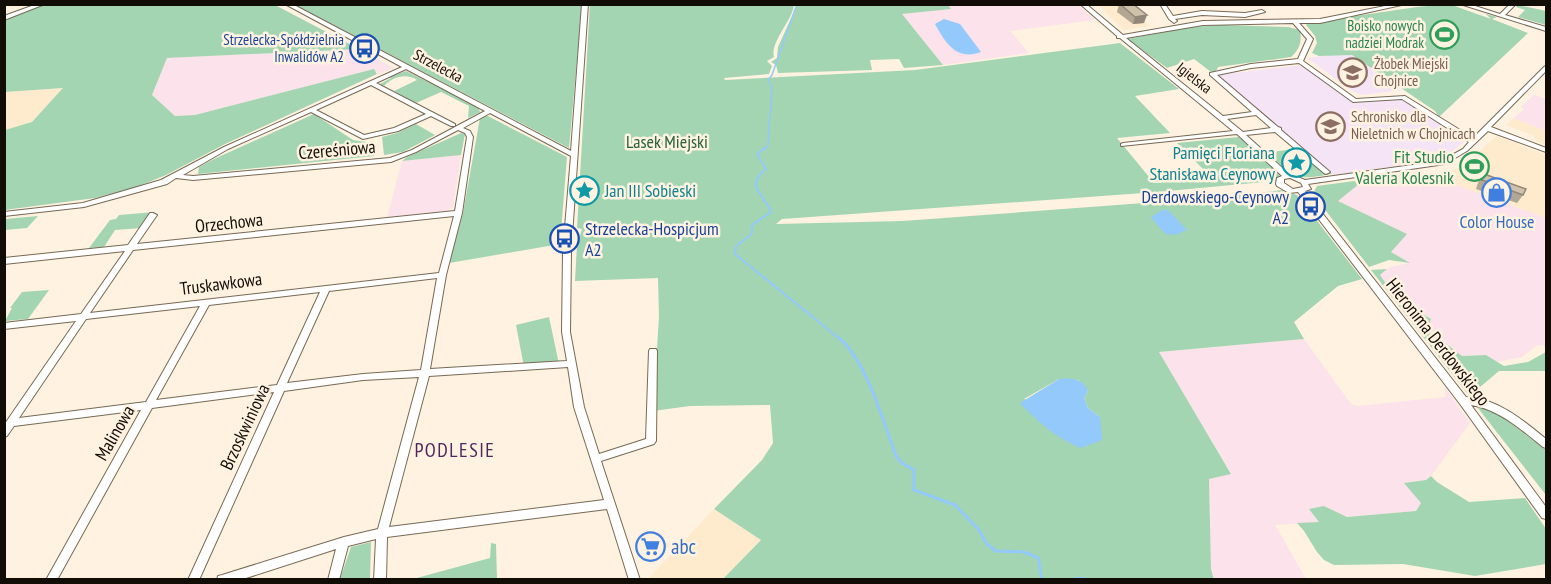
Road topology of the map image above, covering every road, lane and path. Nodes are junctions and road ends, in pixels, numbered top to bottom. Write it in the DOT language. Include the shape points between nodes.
graph roads {
  1 [pos="43,4"];
  2 [pos="287,4"];
  3 [pos="585,4"];
  4 [pos="1082,4"];
  5 [pos="1162,4"];
  6 [pos="1381,4"];
  7 [pos="1404,4"];
  8 [pos="1462,4"];
  9 [pos="1514,4"];
  10 [pos="1197,5"];
  11 [pos="1390,7"];
  12 [pos="1262,12"];
  13 [pos="1203,13"];
  14 [pos="1501,16"];
  15 [pos="4,18"];
  16 [pos="1171,18"];
  17 [pos="1296,23"];
  18 [pos="1178,26"];
  19 [pos="1546,29"];
  20 [pos="1119,37"];
  21 [pos="1300,61"];
  22 [pos="406,67"];
  23 [pos="1546,68"];
  24 [pos="371,83"];
  25 [pos="312,110"];
  26 [pos="490,111"];
  27 [pos="1257,113"];
  28 [pos="430,114"];
  29 [pos="1223,118"];
  30 [pos="456,127"];
  31 [pos="1487,128"];
  32 [pos="1278,129"];
  33 [pos="1241,133"];
  34 [pos="1473,141"];
  35 [pos="1124,145"];
  36 [pos="1546,150"];
  37 [pos="574,156"];
  38 [pos="1326,172"];
  39 [pos="176,176"];
  40 [pos="1287,176"];
  41 [pos="1304,182"];
  42 [pos="1301,191"];
  43 [pos="458,213"];
  44 [pos="4,214"];
  45 [pos="153,215"];
  46 [pos="129,248"];
  47 [pos="4,261"];
  48 [pos="442,274"];
  49 [pos="326,288"];
  50 [pos="206,303"];
  51 [pos="83,318"];
  52 [pos="4,326"];
  53 [pos="653,351"];
  54 [pos="570,364"];
  55 [pos="425,373"];
  56 [pos="282,386"];
  57 [pos="1463,401"];
  58 [pos="150,405"];
  59 [pos="11,423"];
  60 [pos="4,432"];
  61 [pos="1546,444"];
  62 [pos="595,459"];
  63 [pos="609,504"];
  64 [pos="1546,515"];
  65 [pos="382,533"];
  66 [pos="344,542"];
  67 [pos="51,579"];
  68 [pos="193,579"];
  69 [pos="222,579"];
  70 [pos="333,579"];
  71 [pos="380,579"];
  72 [pos="635,579"];
  1 -- 15 [label="street"];
  2 -- 22 [label="street, Strzelecka"];
  3 -- 37 [label="street"];
  4 -- 20 [label="street, Igielska"];
  5 -- 16 [label="street"];
  6 -- 11 [label="street"];
  7 -- 11 [label="street"];
  8 -- 14 [label="street"];
  9 -- 14 [label="street"];
  10 -- 13 [label="street"];
  11 -- 17 [label="street"];
  12 -- 13 [label="street"];
  13 -- 16 [label="street"];
  14 -- 19 [label="street"];
  16 -- 18 [label="street"];
  17 -- 18 [label="street"];
  17 -- 21 [label="street" via="1310,39"];
  18 -- 20 [label="street"];
  20 -- 29 [label="street, Igielska"];
  21 -- 27 [label="street" via="1212,74"];
  21 -- 34 [label="street" via="1355,101 1403,97"];
  22 -- 24 [label="street, Czereśniowa"];
  22 -- 26 [label="street, Strzelecka"];
  23 -- 31 [label="street"];
  24 -- 25 [label="street, Czereśniowa"];
  24 -- 28 [label="street"];
  25 -- 28 [label="street" via="363,137 396,130"];
  25 -- 39 [label="street, Czereśniowa" via="226,148"];
  26 -- 30 [label="street, Czereśniowa"];
  26 -- 37 [label="street, Strzelecka"];
  27 -- 29 [label="street"];
  27 -- 32 [label="street"];
  28 -- 30 [label="street"];
  29 -- 33 [label="street, Igielska"];
  30 -- 39 [label="street, Czereśniowa" via="391,160 193,178"];
  30 -- 43 [label="street" via="470,137"];
  31 -- 34 [label="street"];
  31 -- 36 [label="street"];
  32 -- 33 [label="street"];
  32 -- 38 [label="street"];
  33 -- 35 [label="street"];
  33 -- 40 [label="street, Igielska"];
  34 -- 41 [label="street" via="1443,163"];
  37 -- 54 [label="street" via="566,288"];
  39 -- 44 [label="street, Czereśniowa" via="95,203"];
  40 -- 41 [label="street"];
  40 -- 42 [label="street, Hieronima Derdowskiego" via="1279,180 1282,185"];
  41 -- 42 [label="street" via="1307,187"];
  42 -- 57 [label="street, Hieronima Derdowskiego"];
  43 -- 46 [label="street, Orzechowa"];
  43 -- 48 [label="street"];
  45 -- 46 [label="street"];
  46 -- 47 [label="street, Orzechowa"];
  46 -- 51 [label="street"];
  48 -- 49 [label="street, Truskawkowa"];
  48 -- 55 [label="street"];
  49 -- 50 [label="street, Truskawkowa"];
  49 -- 56 [label="street, Brzoskwiniowa"];
  50 -- 51 [label="street, Truskawkowa"];
  50 -- 58 [label="street, Malinowa"];
  51 -- 52 [label="street, Truskawkowa"];
  51 -- 59 [label="street"];
  53 -- 62 [label="street" via="651,441"];
  54 -- 55 [label="street"];
  54 -- 62 [label="street"];
  55 -- 56 [label="street"];
  55 -- 65 [label="street"];
  56 -- 58 [label="street"];
  56 -- 68 [label="street, Brzoskwiniowa"];
  57 -- 61 [label="street" via="1487,404"];
  57 -- 64 [label="street, Hieronima Derdowskiego"];
  58 -- 59 [label="street"];
  58 -- 67 [label="street, Malinowa"];
  59 -- 60 [label="street"];
  62 -- 63 [label="street"];
  63 -- 65 [label="street"];
  63 -- 72 [label="street"];
  65 -- 66 [label="street"];
  65 -- 71 [label="street"];
  66 -- 69 [label="street"];
  66 -- 70 [label="street"];
}
